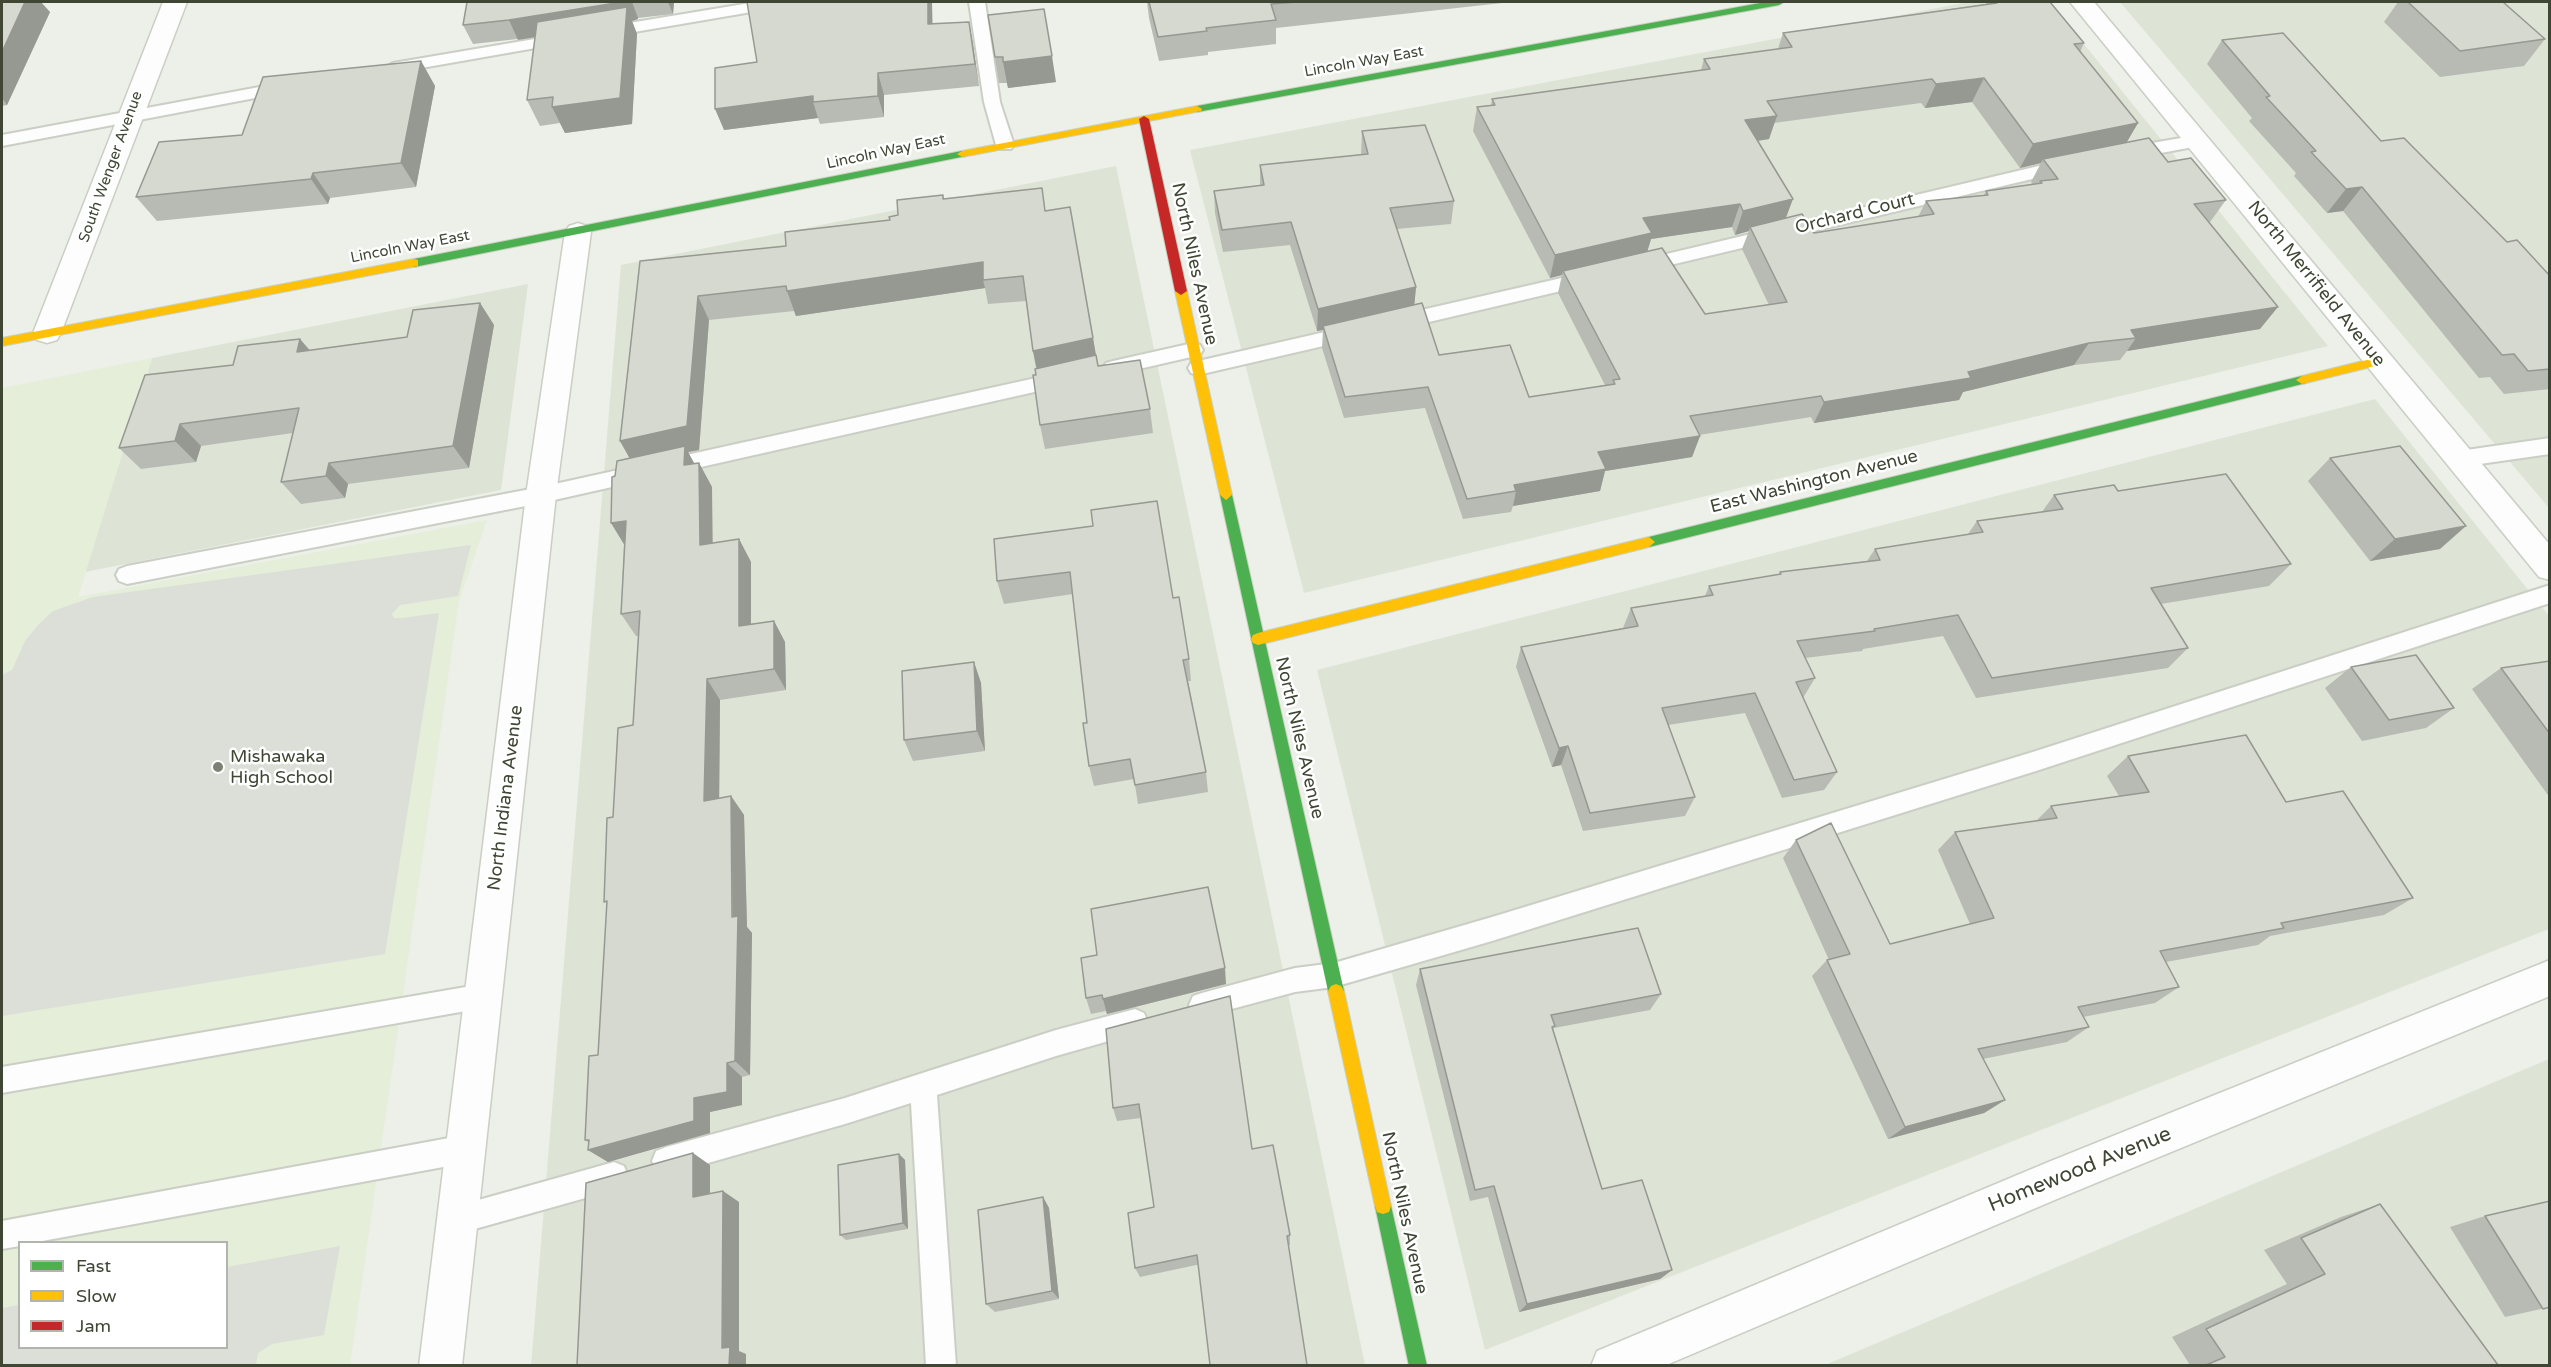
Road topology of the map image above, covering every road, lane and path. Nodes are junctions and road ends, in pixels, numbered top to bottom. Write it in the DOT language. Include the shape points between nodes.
graph roads {
  1 [pos="175,2"];
  2 [pos="781,2"];
  3 [pos="977,2"];
  4 [pos="1779,2"];
  5 [pos="2082,2"];
  6 [pos="688,10"];
  7 [pos="374,71"];
  8 [pos="304,84"];
  9 [pos="133,114"];
  10 [pos="1144,119"];
  11 [pos="2,141"];
  12 [pos="2198,141"];
  13 [pos="1005,145"];
  14 [pos="2106,158"];
  15 [pos="2084,162"];
  16 [pos="578,232"];
  17 [pos="1626,269"];
  18 [pos="1603,275"];
  19 [pos="47,333"];
  20 [pos="2,342"];
  21 [pos="1196,359"];
  22 [pos="2379,361"];
  23 [pos="2550,446"];
  24 [pos="2459,459"];
  25 [pos="541,495"];
  26 [pos="2550,568"];
  27 [pos="128,575"];
  28 [pos="2550,594"];
  29 [pos="1258,639"];
  30 [pos="1334,975"];
  31 [pos="2550,978"];
  32 [pos="483,996"];
  33 [pos="2,1080"];
  34 [pos="923,1087"];
  35 [pos="465,1149"];
  36 [pos="457,1220"];
  37 [pos="2,1235"];
  38 [pos="440,1365"];
  39 [pos="941,1365"];
  40 [pos="1418,1365"];
  41 [pos="1612,1365"];
  1 -- 9 [label="street, South Wenger Avenue"];
  2 -- 6 [label="lane"];
  3 -- 13 [label="lane" via="992,102"];
  4 -- 10 [label="street, Lincoln Way East"];
  5 -- 12 [label="street, North Merrifield Avenue"];
  6 -- 7 [label="lane"];
  8 -- 9 [label="lane"];
  9 -- 11 [label="lane"];
  9 -- 19 [label="street, South Wenger Avenue"];
  10 -- 13 [label="street, Lincoln Way East"];
  10 -- 21 [label="street, North Niles Avenue"];
  12 -- 14 [label="lane"];
  12 -- 22 [label="street, North Merrifield Avenue"];
  13 -- 16 [label="street, Lincoln Way East"];
  15 -- 17 [label="lane, Orchard Court"];
  16 -- 19 [label="street, Lincoln Way East"];
  16 -- 25 [label="street, North Indiana Avenue"];
  18 -- 21 [label="lane" via="1377,327"];
  19 -- 20 [label="street, Lincoln Way East"];
  21 -- 25 [label="lane" via="1083,374"];
  21 -- 29 [label="street, North Niles Avenue"];
  22 -- 24 [label="street, North Merrifield Avenue"];
  22 -- 29 [label="street, East Washington Avenue"];
  23 -- 24 [label="lane"];
  24 -- 26 [label="street, North Merrifield Avenue"];
  25 -- 27 [label="lane"];
  25 -- 32 [label="street, North Indiana Avenue"];
  28 -- 30 [label="lane" via="2036,761"];
  29 -- 30 [label="street, North Niles Avenue"];
  30 -- 34 [label="lane" via="1295,980 1056,1043"];
  30 -- 40 [label="street, North Niles Avenue"];
  31 -- 41 [label="street, Homewood Avenue"];
  32 -- 33 [label="lane"];
  32 -- 35 [label="street, North Indiana Avenue"];
  34 -- 36 [label="lane"];
  34 -- 39 [label="lane"];
  35 -- 36 [label="street, North Indiana Avenue"];
  35 -- 37 [label="lane"];
  36 -- 38 [label="street, North Indiana Avenue"];
}
